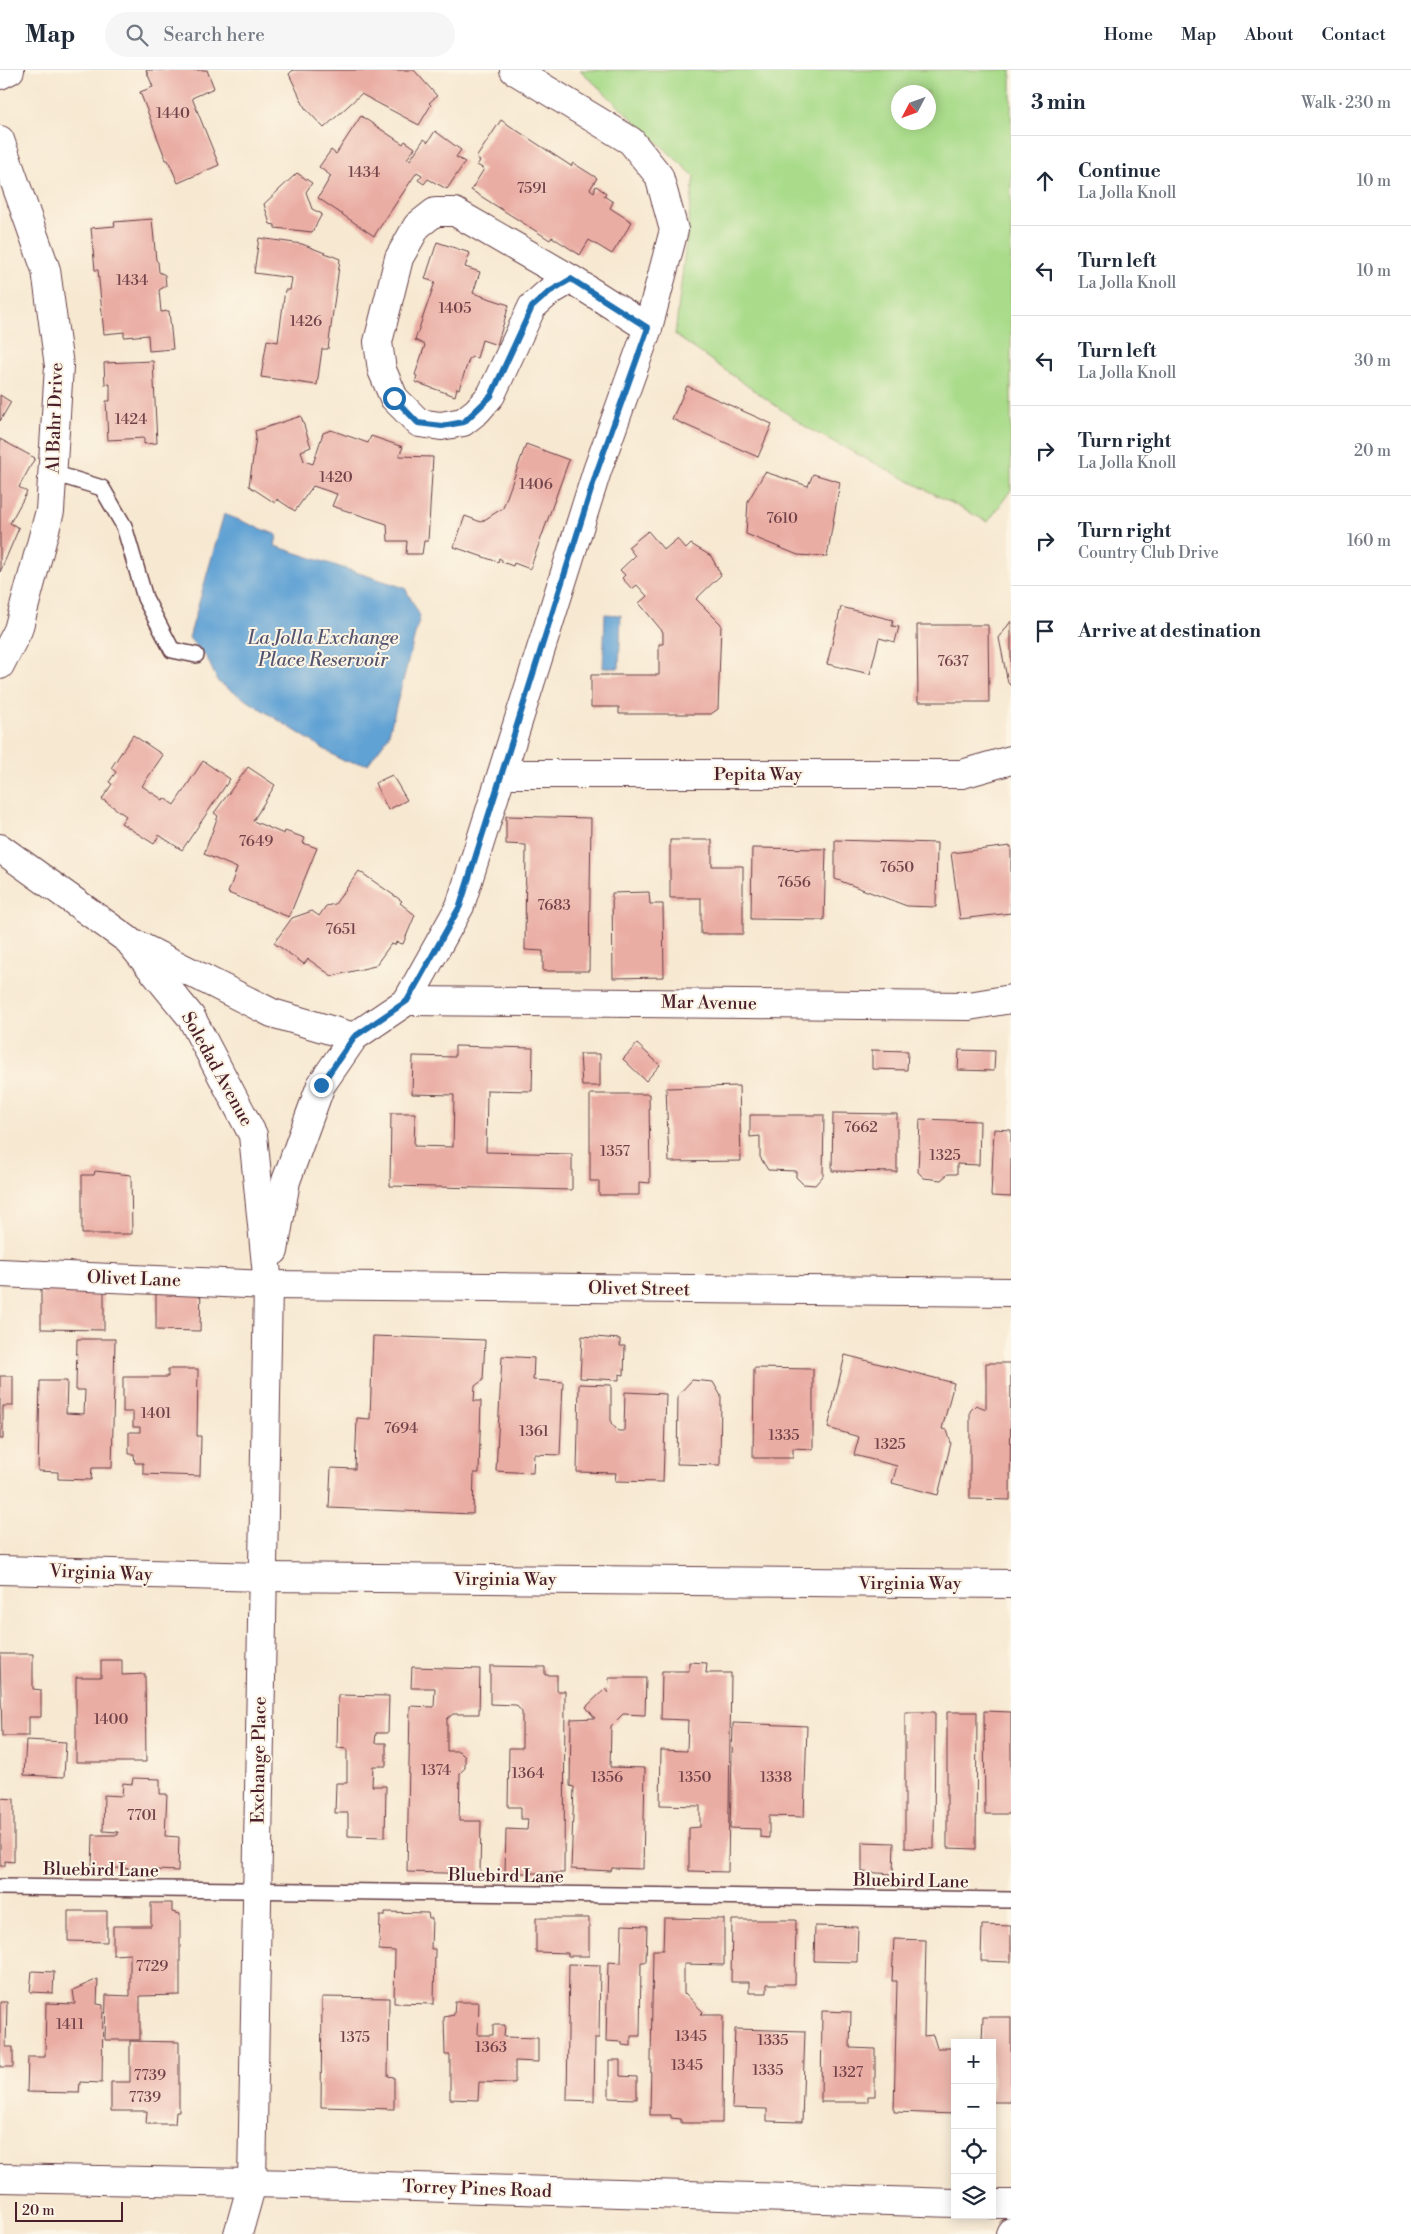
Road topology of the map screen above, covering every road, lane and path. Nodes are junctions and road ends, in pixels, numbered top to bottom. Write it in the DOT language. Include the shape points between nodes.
graph roads {
  1 [pos="10,70"];
  2 [pos="514,70"];
  3 [pos="0,75"];
  4 [pos="0,140"];
  5 [pos="571,279"];
  6 [pos="648,328"];
  7 [pos="53,474"];
  8 [pos="196,655"];
  9 [pos="0,665"];
  10 [pos="1011,760"];
  11 [pos="503,774"];
  12 [pos="0,848"];
  13 [pos="0,863"];
  14 [pos="35,874"];
  15 [pos="128,940"];
  16 [pos="1011,999"];
  17 [pos="407,1001"];
  18 [pos="354,1037"];
  19 [pos="0,1273"];
  20 [pos="268,1285"];
  21 [pos="1011,1292"];
  22 [pos="0,1570"];
  23 [pos="264,1577"];
  24 [pos="1011,1584"];
  25 [pos="0,1887"];
  26 [pos="256,1892"];
  27 [pos="1011,1900"];
  28 [pos="0,2178"];
  29 [pos="252,2184"];
  30 [pos="951,2203"];
  31 [pos="996,2204"];
  32 [pos="1011,2204"];
  33 [pos="238,2234"];
  1 -- 3 [label="street"];
  2 -- 6 [label="street" via="630,141 659,176 674,230"];
  4 -- 7 [label="street, Al Bahr Drive" via="46,270 59,366"];
  5 -- 5 [label="street" via="455,212 435,212 417,226 398,258 378,342 382,370 394,398 418,423 442,426 464,422 491,396 532,307"];
  5 -- 6 [label="street"];
  6 -- 11 [label="street" via="597,471"];
  7 -- 8 [label="lane" via="102,488 124,526 145,598 172,650"];
  7 -- 9 [label="street, Al Bahr Drive" via="50,511 18,630"];
  10 -- 11 [label="street, Pepita Way" via="962,774"];
  11 -- 17 [label="street" via="460,906"];
  12 -- 14 [label="street, Soledad Avenue"];
  13 -- 14 [label="street"];
  14 -- 15 [label="street, Soledad Avenue"];
  15 -- 18 [label="street" via="272,1013"];
  15 -- 20 [label="street, Soledad Avenue" via="191,1017 254,1134"];
  16 -- 17 [label="street, Mar Avenue" via="969,1006"];
  17 -- 18 [label="street"];
  18 -- 20 [label="street" via="321,1085 286,1181"];
  19 -- 20 [label="street, Olivet Lane"];
  20 -- 21 [label="street, Olivet Street"];
  20 -- 23 [label="street, Exchange Place"];
  22 -- 23 [label="street, Virginia Way"];
  23 -- 24 [label="street, Virginia Way"];
  23 -- 26 [label="street, Exchange Place"];
  25 -- 26 [label="lane, Bluebird Lane"];
  26 -- 27 [label="lane, Bluebird Lane"];
  26 -- 29 [label="street, Exchange Place"];
  28 -- 29 [label="street, Torrey Pines Road"];
  29 -- 30 [label="street, Torrey Pines Road"];
  29 -- 33 [label="street, Exchange Place"];
  31 -- 32 [label="street"];
}
